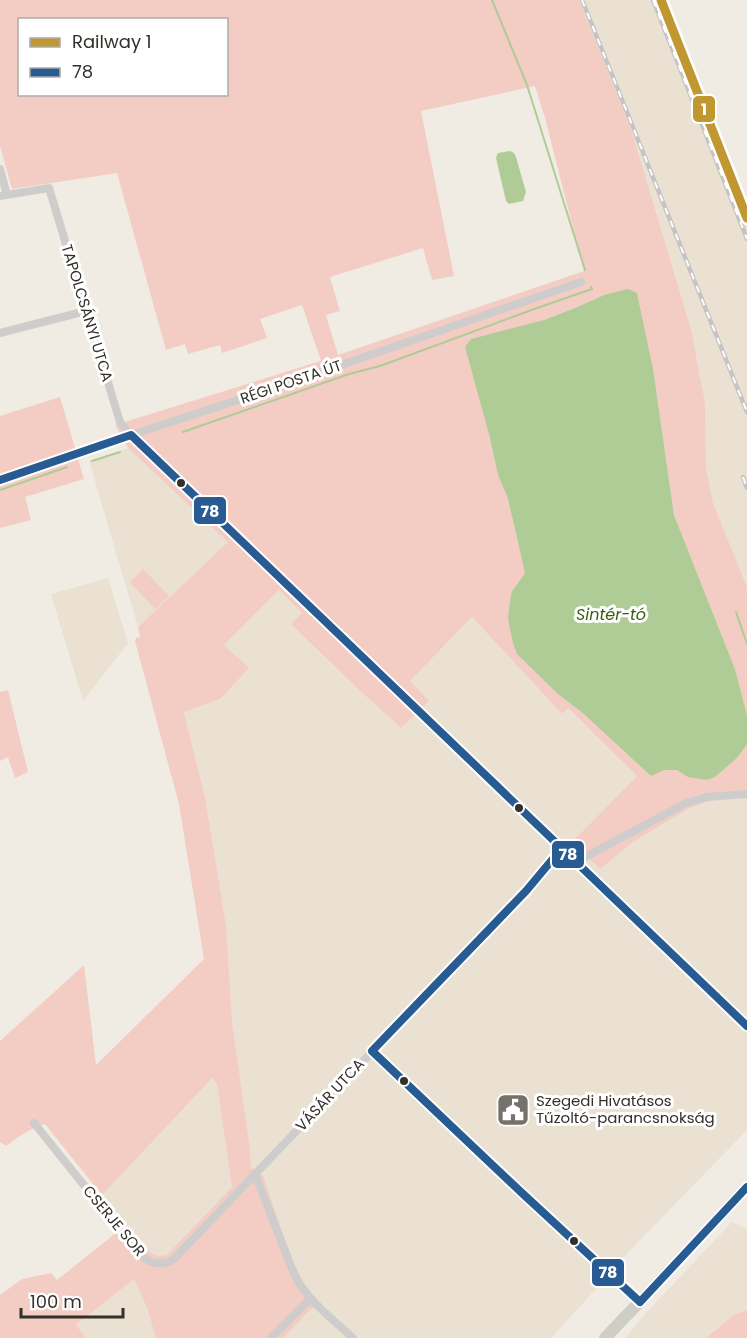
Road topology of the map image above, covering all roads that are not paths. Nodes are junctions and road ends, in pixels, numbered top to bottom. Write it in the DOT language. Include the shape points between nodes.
graph roads {
  1 [pos="0,169"];
  2 [pos="4,195"];
  3 [pos="581,282"];
  4 [pos="86,311"];
  5 [pos="0,333"];
  6 [pos="130,435"];
  7 [pos="0,480"];
  8 [pos="747,794"];
  9 [pos="562,848"];
  10 [pos="576,862"];
  11 [pos="747,1026"];
  12 [pos="372,1051"];
  13 [pos="34,1123"];
  14 [pos="255,1174"];
  15 [pos="747,1187"];
  16 [pos="310,1299"];
  17 [pos="640,1302"];
  18 [pos="271,1338"];
  19 [pos="353,1338"];
  20 [pos="604,1338"];
  1 -- 2 [label="street"];
  2 -- 4 [label="street, TAPOLCSÁNYI UTCA" via="49,188"];
  3 -- 6 [label="street, RÉGI POSTA ÚT"];
  4 -- 5 [label="street"];
  4 -- 6 [label="street, TAPOLCSÁNYI UTCA" via="120,423"];
  6 -- 7 [label="street, RÉGI POSTA ÚT"];
  6 -- 9 [label="street"];
  8 -- 10 [label="street" via="686,803"];
  9 -- 10 [label="street"];
  9 -- 12 [label="street, VÁSÁR UTCA" via="526,891"];
  10 -- 11 [label="street"];
  12 -- 14 [label="street, VÁSÁR UTCA"];
  12 -- 17 [label="street"];
  13 -- 14 [label="street, CSERJE SOR" via="140,1255 152,1263 165,1263 177,1257"];
  14 -- 16 [label="street" via="294,1274"];
  15 -- 17 [label="main road"];
  16 -- 18 [label="street"];
  16 -- 19 [label="street"];
  17 -- 20 [label="main road"];
}
